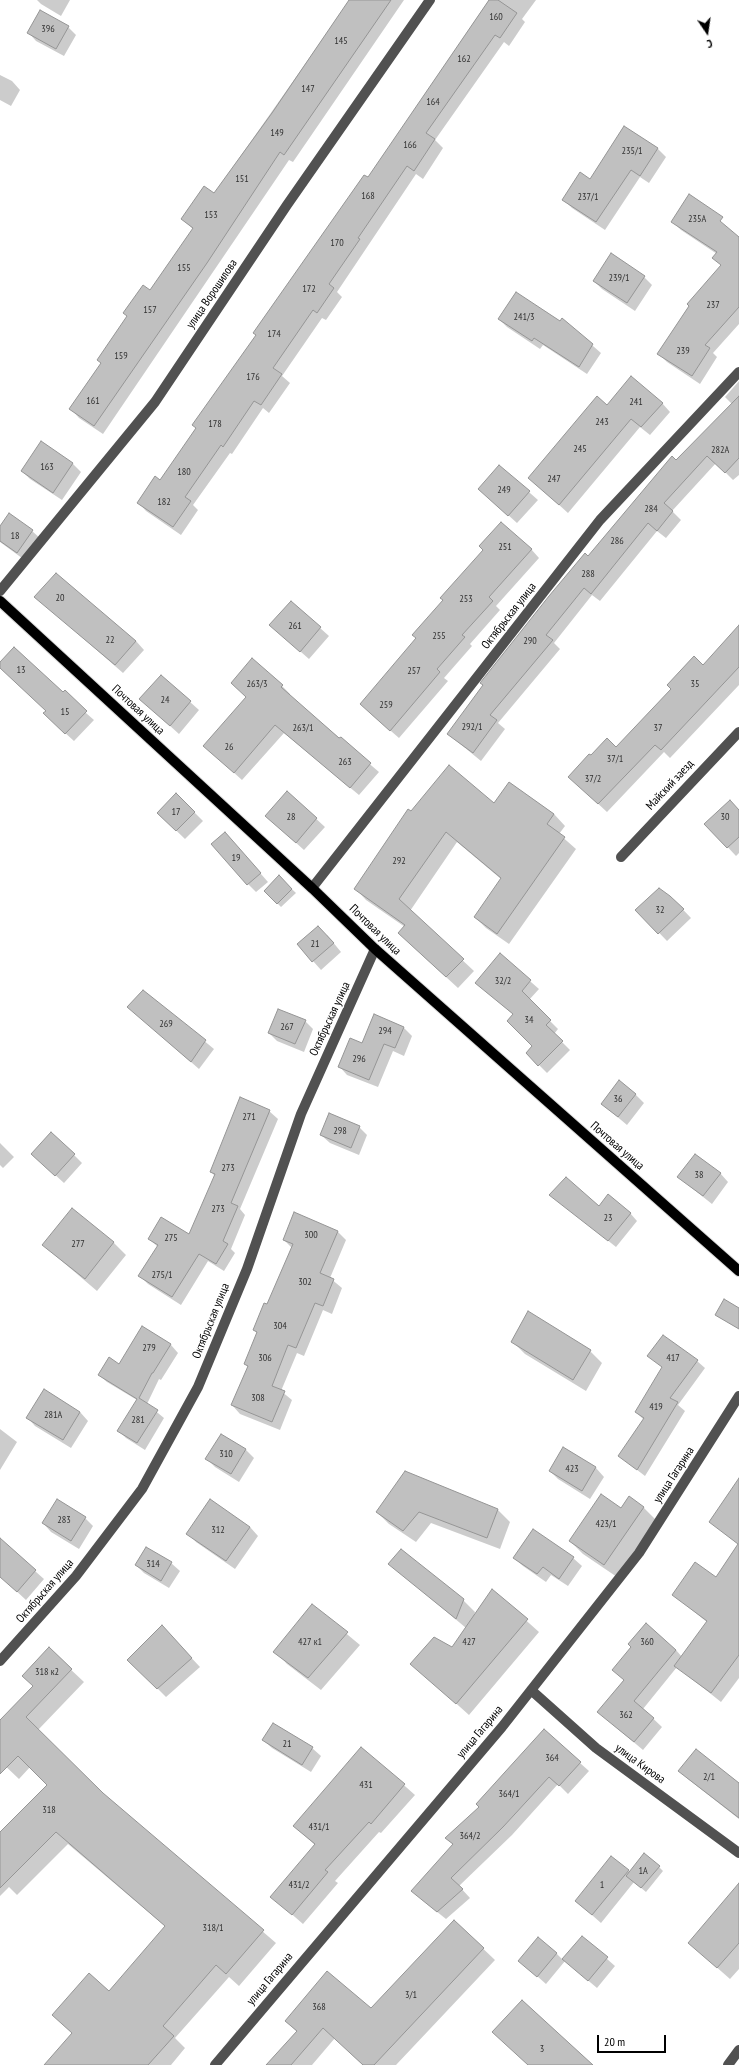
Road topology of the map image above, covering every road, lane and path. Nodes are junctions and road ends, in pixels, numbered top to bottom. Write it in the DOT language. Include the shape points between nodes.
graph roads {
  1 [pos="430,0"];
  2 [pos="739,372"];
  3 [pos="0,591"];
  4 [pos="0,601"];
  5 [pos="739,732"];
  6 [pos="621,857"];
  7 [pos="312,888"];
  8 [pos="374,950"];
  9 [pos="739,1271"];
  10 [pos="739,1396"];
  11 [pos="0,1661"];
  12 [pos="531,1690"];
  13 [pos="739,1853"];
  14 [pos="739,2050"];
  15 [pos="215,2065"];
  16 [pos="728,2065"];
  1 -- 3 [label="street, улица Ворошилова" via="287,205 155,402"];
  2 -- 7 [label="street, Октябрьская улица" via="600,520"];
  4 -- 7 [label="main road, Почтовая улица"];
  5 -- 6 [label="street, Майский заезд"];
  7 -- 8 [label="main road, Почтовая улица"];
  8 -- 9 [label="main road, Почтовая улица"];
  8 -- 11 [label="street, Октябрьская улица" via="301,1114 247,1269 198,1387 142,1489 76,1576"];
  10 -- 12 [label="street, улица Гагарина" via="639,1553"];
  12 -- 13 [label="street, улица Кирова" via="596,1748"];
  12 -- 15 [label="street, улица Гагарина"];
  14 -- 16 [label="street"];
}
